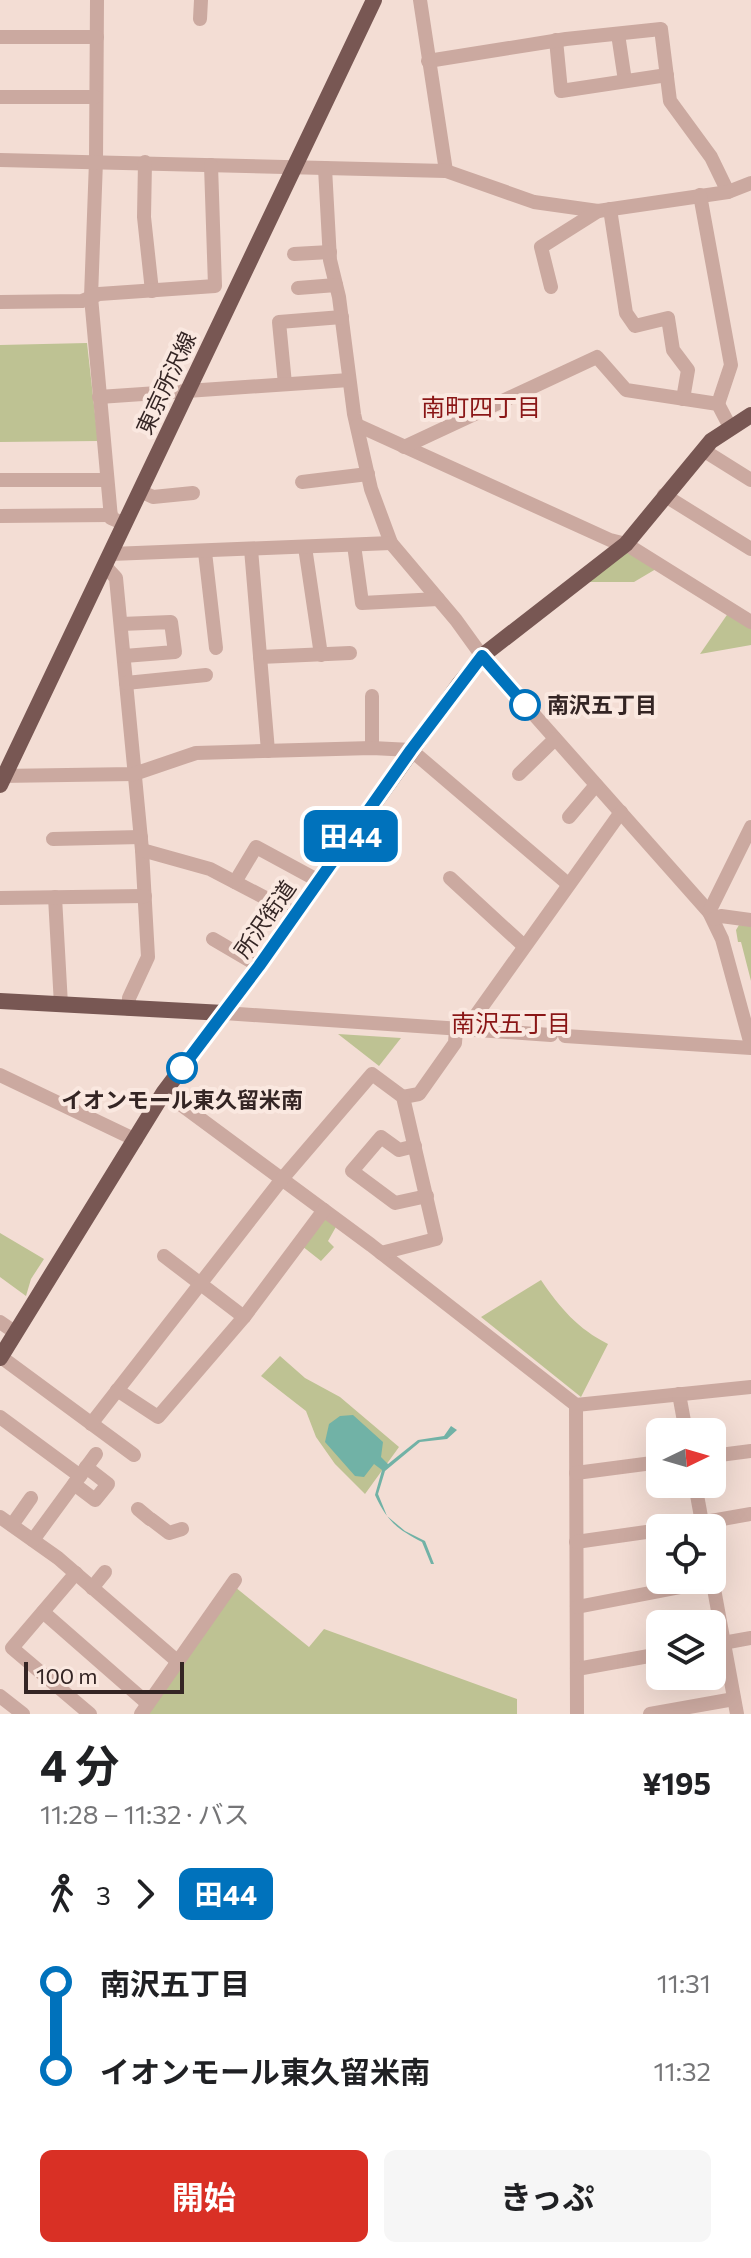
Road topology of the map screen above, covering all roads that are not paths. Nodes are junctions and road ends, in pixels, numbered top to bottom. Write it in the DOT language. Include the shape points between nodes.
graph roads {
  1 [pos="97,0"];
  2 [pos="201,0"];
  3 [pos="374,0"];
  4 [pos="420,0"];
  5 [pos="200,19"];
  6 [pos="618,34"];
  7 [pos="0,37"];
  8 [pos="97,37"];
  9 [pos="556,40"];
  10 [pos="428,61"];
  11 [pos="667,75"];
  12 [pos="625,81"];
  13 [pos="0,97"];
  14 [pos="95,97"];
  15 [pos="0,160"];
  16 [pos="96,161"];
  17 [pos="145,162"];
  18 [pos="211,165"];
  19 [pos="296,167"];
  20 [pos="325,168"];
  21 [pos="446,171"];
  22 [pos="751,183"];
  23 [pos="728,192"];
  24 [pos="700,195"];
  25 [pos="604,210"];
  26 [pos="330,252"];
  27 [pos="294,254"];
  28 [pos="336,285"];
  29 [pos="551,287"];
  30 [pos="298,288"];
  31 [pos="152,291"];
  32 [pos="91,297"];
  33 [pos="0,302"];
  34 [pos="342,317"];
  35 [pos="349,380"];
  36 [pos="285,384"];
  37 [pos="186,391"];
  38 [pos="99,397"];
  39 [pos="683,399"];
  40 [pos="718,404"];
  41 [pos="751,415"];
  42 [pos="357,425"];
  43 [pos="730,427"];
  44 [pos="404,447"];
  45 [pos="703,450"];
  46 [pos="368,474"];
  47 [pos="0,480"];
  48 [pos="107,480"];
  49 [pos="751,480"];
  50 [pos="302,482"];
  51 [pos="140,491"];
  52 [pos="193,493"];
  53 [pos="664,495"];
  54 [pos="0,516"];
  55 [pos="118,519"];
  56 [pos="391,543"];
  57 [pos="626,544"];
  58 [pos="354,545"];
  59 [pos="305,547"];
  60 [pos="251,549"];
  61 [pos="751,549"];
  62 [pos="205,552"];
  63 [pos="108,560"];
  64 [pos="438,599"];
  65 [pos="750,618"];
  66 [pos="121,624"];
  67 [pos="216,648"];
  68 [pos="350,653"];
  69 [pos="321,655"];
  70 [pos="124,656"];
  71 [pos="482,656"];
  72 [pos="260,657"];
  73 [pos="206,675"];
  74 [pos="126,683"];
  75 [pos="372,696"];
  76 [pos="555,739"];
  77 [pos="372,748"];
  78 [pos="411,750"];
  79 [pos="268,751"];
  80 [pos="134,774"];
  81 [pos="519,774"];
  82 [pos="1,779"];
  83 [pos="596,785"];
  84 [pos="621,812"];
  85 [pos="569,817"];
  86 [pos="751,827"];
  87 [pos="53,839"];
  88 [pos="141,844"];
  89 [pos="746,849"];
  90 [pos="450,878"];
  91 [pos="319,881"];
  92 [pos="235,882"];
  93 [pos="568,884"];
  94 [pos="145,896"];
  95 [pos="55,897"];
  96 [pos="0,898"];
  97 [pos="296,914"];
  98 [pos="711,916"];
  99 [pos="751,920"];
  100 [pos="213,939"];
  101 [pos="524,946"];
  102 [pos="259,966"];
  103 [pos="0,1001"];
  104 [pos="61,1005"];
  105 [pos="129,1009"];
  106 [pos="224,1013"];
  107 [pos="456,1029"];
  108 [pos="474,1030"];
  109 [pos="751,1046"];
  110 [pos="0,1075"];
  111 [pos="164,1092"];
  112 [pos="403,1097"];
  113 [pos="136,1140"];
  114 [pos="415,1146"];
  115 [pos="282,1179"];
  116 [pos="427,1196"];
  117 [pos="324,1210"];
  118 [pos="381,1253"];
  119 [pos="164,1256"];
  120 [pos="199,1283"];
  121 [pos="244,1317"];
  122 [pos="0,1322"];
  123 [pos="16,1333"];
  124 [pos="0,1358"];
  125 [pos="751,1387"];
  126 [pos="117,1390"];
  127 [pos="679,1394"];
  128 [pos="576,1405"];
  129 [pos="0,1417"];
  130 [pos="683,1418"];
  131 [pos="91,1424"];
  132 [pos="751,1451"];
  133 [pos="96,1454"];
  134 [pos="726,1454"];
  135 [pos="134,1455"];
  136 [pos="646,1464"];
  137 [pos="576,1473"];
  138 [pos="80,1476"];
  139 [pos="31,1498"];
  140 [pos="751,1514"];
  141 [pos="147,1516"];
  142 [pos="726,1520"];
  143 [pos="6,1521"];
  144 [pos="182,1529"];
  145 [pos="646,1532"];
  146 [pos="33,1540"];
  147 [pos="576,1542"];
  148 [pos="105,1572"];
  149 [pos="76,1573"];
  150 [pos="235,1580"];
  151 [pos="92,1588"];
  152 [pos="646,1593"];
  153 [pos="577,1607"];
  154 [pos="43,1612"];
  155 [pos="751,1638"];
  156 [pos="726,1643"];
  157 [pos="646,1657"];
  158 [pos="177,1661"];
  159 [pos="577,1669"];
  160 [pos="726,1672"];
  161 [pos="0,1696"];
  162 [pos="734,1699"];
  163 [pos="144,1709"];
  164 [pos="23,1714"];
  165 [pos="90,1714"];
  166 [pos="577,1714"];
  167 [pos="650,1714"];
  168 [pos="737,1714"];
  1 -- 8 [label="street"];
  2 -- 5 [label="street"];
  3 -- 19 [label="main road, 東京所沢線"];
  4 -- 10 [label="street"];
  6 -- 9 [label="street"];
  6 -- 11 [label="street" via="661,29"];
  6 -- 12 [label="street"];
  7 -- 8 [label="street"];
  8 -- 14 [label="street"];
  9 -- 10 [label="street"];
  9 -- 12 [label="street" via="561,91"];
  10 -- 21 [label="street"];
  11 -- 12 [label="street"];
  11 -- 23 [label="street" via="670,101 711,157"];
  13 -- 14 [label="street"];
  14 -- 16 [label="street"];
  15 -- 16 [label="street"];
  16 -- 17 [label="street"];
  16 -- 32 [label="street"];
  17 -- 18 [label="street"];
  17 -- 31 [label="street"];
  18 -- 19 [label="street"];
  18 -- 31 [label="street" via="215,286"];
  19 -- 20 [label="street"];
  19 -- 37 [label="main road, 東京所沢線"];
  20 -- 21 [label="street"];
  20 -- 26 [label="street"];
  21 -- 25 [label="street" via="534,202"];
  22 -- 23 [label="street"];
  23 -- 24 [label="street"];
  24 -- 25 [label="street"];
  24 -- 40 [label="street" via="731,365"];
  25 -- 29 [label="street" via="541,247"];
  25 -- 39 [label="street" via="626,313 635,326 668,318 673,350 688,370"];
  26 -- 27 [label="street"];
  26 -- 28 [label="street"];
  28 -- 30 [label="street"];
  28 -- 34 [label="street"];
  31 -- 32 [label="street"];
  32 -- 33 [label="street"];
  32 -- 38 [label="street"];
  34 -- 35 [label="street"];
  34 -- 36 [label="street" via="279,322"];
  35 -- 36 [label="street"];
  35 -- 42 [label="street"];
  36 -- 37 [label="street"];
  37 -- 38 [label="street"];
  37 -- 51 [label="main road, 東京所沢線"];
  38 -- 48 [label="street"];
  39 -- 40 [label="street"];
  39 -- 44 [label="street" via="626,390 597,357"];
  40 -- 43 [label="street"];
  41 -- 43 [label="main road, 所沢街道"];
  42 -- 44 [label="street"];
  42 -- 46 [label="street"];
  43 -- 45 [label="main road, 所沢街道"];
  44 -- 57 [label="street"];
  45 -- 49 [label="street"];
  45 -- 53 [label="main road, 所沢街道"];
  46 -- 50 [label="street"];
  46 -- 56 [label="street"];
  47 -- 48 [label="street"];
  48 -- 55 [label="street"];
  51 -- 52 [label="street" via="153,497"];
  51 -- 55 [label="main road, 東京所沢線"];
  53 -- 57 [label="main road, 所沢街道"];
  53 -- 61 [label="street"];
  54 -- 55 [label="street"];
  55 -- 63 [label="main road, 東京所沢線"];
  56 -- 58 [label="street"];
  56 -- 64 [label="street"];
  57 -- 65 [label="street"];
  57 -- 71 [label="main road, 所沢街道"];
  58 -- 59 [label="street"];
  58 -- 64 [label="street" via="362,603"];
  59 -- 60 [label="street"];
  59 -- 69 [label="street"];
  60 -- 62 [label="street"];
  60 -- 72 [label="street"];
  62 -- 63 [label="street"];
  62 -- 67 [label="street"];
  63 -- 66 [label="street" via="116,578"];
  63 -- 82 [label="main road, 東京所沢線"];
  64 -- 71 [label="street"];
  66 -- 70 [label="street"];
  66 -- 70 [label="street" via="171,622 175,652"];
  68 -- 69 [label="street"];
  69 -- 72 [label="street"];
  70 -- 74 [label="street"];
  71 -- 76 [label="street"];
  71 -- 78 [label="main road, 所沢街道"];
  72 -- 79 [label="street"];
  73 -- 74 [label="street"];
  74 -- 80 [label="street"];
  75 -- 77 [label="street"];
  76 -- 81 [label="street"];
  76 -- 83 [label="street"];
  77 -- 78 [label="street"];
  77 -- 79 [label="street"];
  78 -- 91 [label="main road, 所沢街道"];
  78 -- 93 [label="street"];
  79 -- 80 [label="street" via="196,753"];
  80 -- 82 [label="street"];
  80 -- 88 [label="street"];
  83 -- 84 [label="street"];
  83 -- 85 [label="street"];
  84 -- 93 [label="street"];
  84 -- 98 [label="street"];
  86 -- 89 [label="street"];
  87 -- 88 [label="street"];
  88 -- 92 [label="street"];
  88 -- 94 [label="street"];
  89 -- 98 [label="street"];
  90 -- 101 [label="street"];
  91 -- 92 [label="street" via="256,847"];
  91 -- 97 [label="main road, 所沢街道"];
  92 -- 97 [label="street"];
  93 -- 101 [label="street"];
  94 -- 95 [label="street"];
  94 -- 105 [label="street" via="148,957"];
  95 -- 96 [label="street"];
  95 -- 104 [label="street"];
  97 -- 102 [label="main road, 所沢街道"];
  98 -- 99 [label="street"];
  98 -- 109 [label="street"];
  100 -- 102 [label="street"];
  101 -- 108 [label="street" via="476,1015"];
  102 -- 106 [label="main road, 所沢街道"];
  103 -- 104 [label="main road"];
  104 -- 105 [label="main road"];
  105 -- 106 [label="main road"];
  106 -- 107 [label="street"];
  106 -- 111 [label="main road, 所沢街道"];
  107 -- 108 [label="street"];
  107 -- 112 [label="street" via="455,1043 419,1094"];
  108 -- 109 [label="street"];
  110 -- 113 [label="street"];
  111 -- 113 [label="main road, 所沢街道"];
  111 -- 115 [label="street"];
  112 -- 114 [label="street"];
  112 -- 115 [label="street" via="372,1074"];
  113 -- 123 [label="main road, 所沢街道"];
  114 -- 116 [label="street"];
  114 -- 116 [label="street" via="399,1150 381,1137 352,1171 395,1203"];
  115 -- 117 [label="street"];
  115 -- 120 [label="street"];
  116 -- 118 [label="street" via="436,1239"];
  117 -- 118 [label="street"];
  117 -- 121 [label="street"];
  118 -- 128 [label="street"];
  119 -- 120 [label="street"];
  120 -- 121 [label="street"];
  120 -- 126 [label="street"];
  121 -- 126 [label="street" via="158,1417"];
  122 -- 123 [label="street"];
  123 -- 124 [label="main road, 所沢街道"];
  124 -- 131 [label="street"];
  125 -- 127 [label="street"];
  126 -- 131 [label="street"];
  127 -- 128 [label="street"];
  127 -- 130 [label="street"];
  128 -- 137 [label="street"];
  129 -- 138 [label="street" via="61,1455"];
  131 -- 135 [label="street"];
  132 -- 134 [label="street"];
  133 -- 138 [label="street"];
  136 -- 137 [label="street"];
  137 -- 147 [label="street"];
  138 -- 146 [label="street"];
  139 -- 143 [label="street"];
  140 -- 142 [label="street"];
  141 -- 144 [label="street" via="169,1533"];
  143 -- 146 [label="street"];
  145 -- 147 [label="street"];
  146 -- 149 [label="street"];
  147 -- 153 [label="street"];
  148 -- 151 [label="street"];
  149 -- 151 [label="street"];
  149 -- 154 [label="street"];
  150 -- 158 [label="street"];
  151 -- 158 [label="street"];
  152 -- 153 [label="street"];
  153 -- 159 [label="street"];
  154 -- 163 [label="street"];
  154 -- 165 [label="street" via="12,1648"];
  155 -- 156 [label="street"];
  157 -- 159 [label="street"];
  158 -- 163 [label="street"];
  159 -- 166 [label="street"];
  160 -- 162 [label="street"];
  161 -- 164 [label="street"];
  162 -- 167 [label="street"];
  162 -- 168 [label="street"];
}
